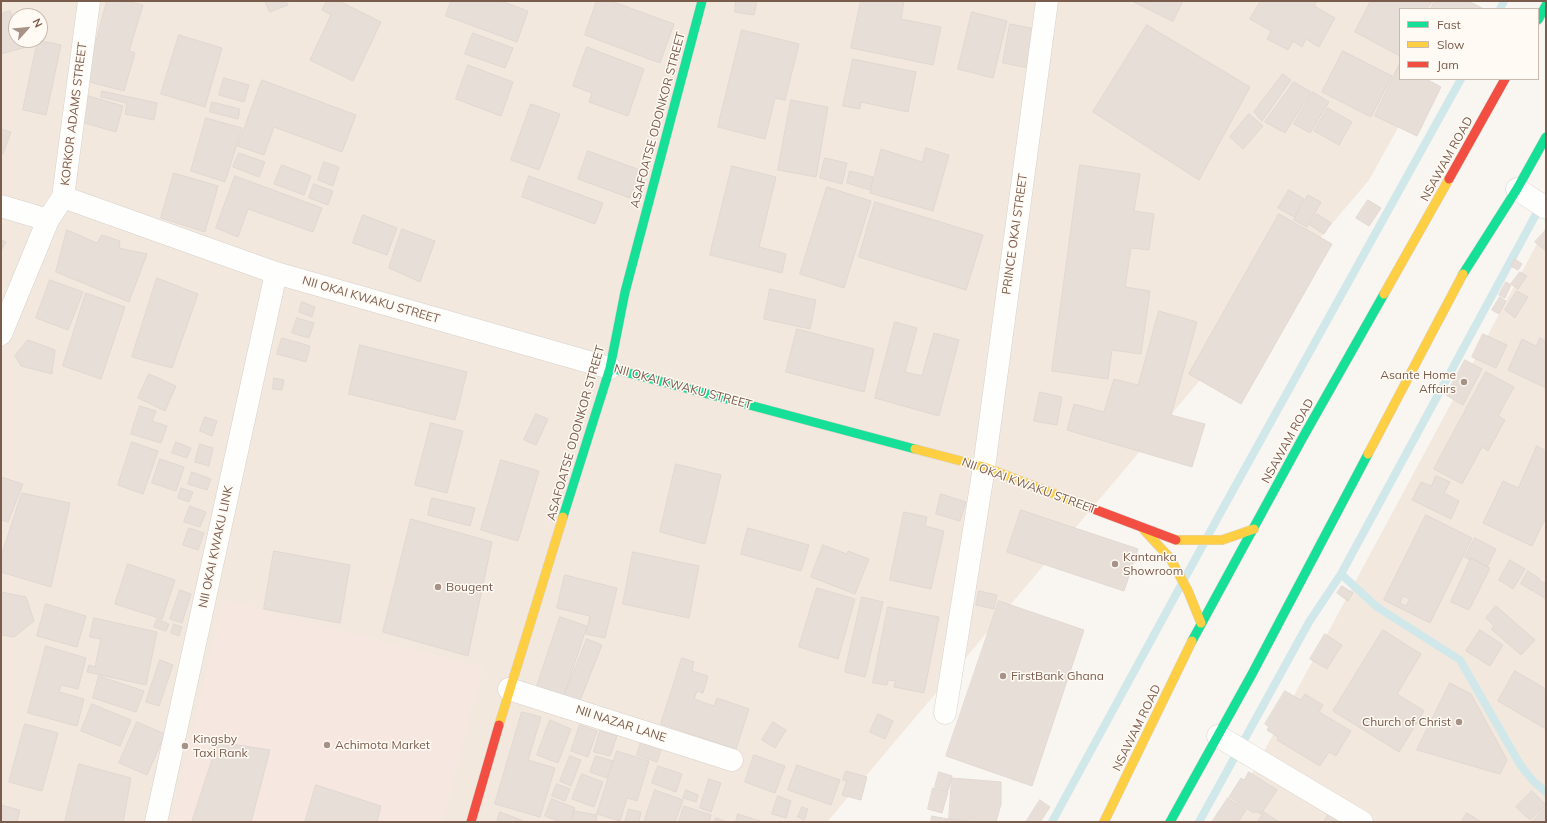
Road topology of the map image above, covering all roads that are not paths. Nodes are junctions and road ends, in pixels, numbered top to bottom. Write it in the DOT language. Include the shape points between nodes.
graph roads {
  1 [pos="89,1"];
  2 [pos="702,1"];
  3 [pos="1047,1"];
  4 [pos="1546,5"];
  5 [pos="1539,18"];
  6 [pos="1504,80"];
  7 [pos="1546,137"];
  8 [pos="1517,189"];
  9 [pos="63,197"];
  10 [pos="1,206"];
  11 [pos="1546,208"];
  12 [pos="48,220"];
  13 [pos="276,273"];
  14 [pos="1,334"];
  15 [pos="610,368"];
  16 [pos="984,467"];
  17 [pos="1142,528"];
  18 [pos="1254,529"];
  19 [pos="1201,623"];
  20 [pos="509,689"];
  21 [pos="945,713"];
  22 [pos="1218,736"];
  23 [pos="732,760"];
  24 [pos="156,822"];
  25 [pos="471,822"];
  26 [pos="1104,822"];
  27 [pos="1170,822"];
  28 [pos="1362,822"];
  1 -- 9 [label="street, KORKOR ADAMS STREET"];
  2 -- 15 [label="main road, ASAFOATSE ODONKOR STREET" via="625,292"];
  3 -- 16 [label="street, PRINCE OKAI STREET"];
  4 -- 5 [label="main road"];
  6 -- 18 [label="main road, NSAWAM ROAD"];
  7 -- 8 [label="main road"];
  8 -- 11 [label="street"];
  8 -- 22 [label="main road" via="1457,284"];
  9 -- 12 [label="street, KORKOR ADAMS STREET"];
  9 -- 13 [label="street, NII OKAI KWAKU STREET"];
  10 -- 12 [label="street"];
  12 -- 14 [label="street, KORKOR ADAMS STREET"];
  13 -- 15 [label="street, NII OKAI KWAKU STREET"];
  13 -- 24 [label="street, NII OKAI KWAKU LINK"];
  15 -- 16 [label="main road, NII OKAI KWAKU STREET"];
  15 -- 20 [label="main road, ASAFOATSE ODONKOR STREET"];
  16 -- 17 [label="main road, NII OKAI KWAKU STREET"];
  16 -- 21 [label="street, PRINCE OKAI STREET"];
  17 -- 18 [label="main road, NII OKAI KWAKU STREET" via="1176,540 1222,540"];
  17 -- 19 [label="main road, NII OKAI KWAKU STREET" via="1170,558 1188,591"];
  18 -- 19 [label="main road, NSAWAM ROAD"];
  19 -- 26 [label="main road, NSAWAM ROAD"];
  20 -- 23 [label="street, NII NAZAR LANE"];
  20 -- 25 [label="main road, ASAFOATSE ODONKOR STREET"];
  22 -- 27 [label="main road"];
  22 -- 28 [label="street"];
}
